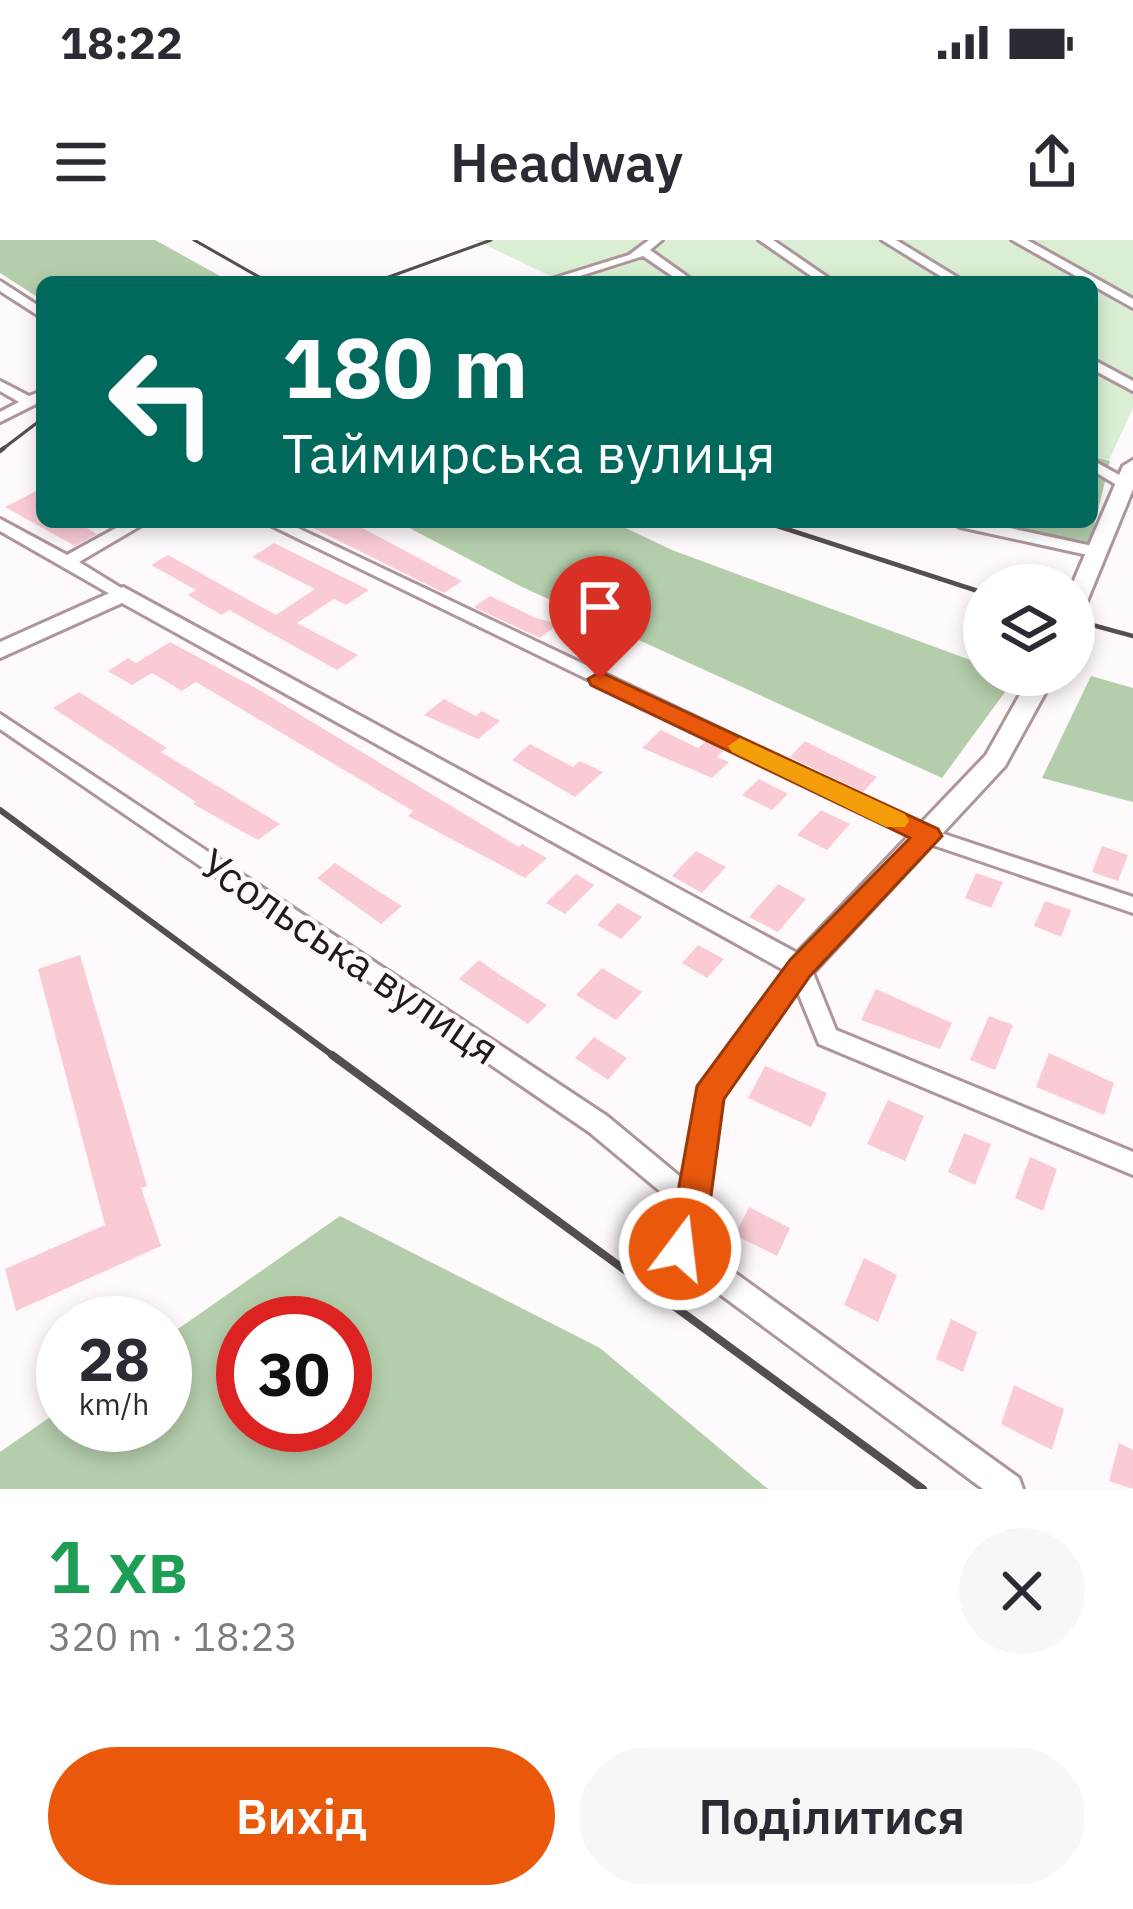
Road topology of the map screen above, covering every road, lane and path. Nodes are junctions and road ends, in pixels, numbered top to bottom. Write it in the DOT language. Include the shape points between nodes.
graph roads {
  1 [pos="656,240"];
  2 [pos="765,240"];
  3 [pos="888,240"];
  4 [pos="1018,240"];
  5 [pos="642,250"];
  6 [pos="577,276"];
  7 [pos="680,276"];
  8 [pos="819,276"];
  9 [pos="949,276"];
  10 [pos="1083,276"];
  11 [pos="0,285"];
  12 [pos="1098,285"];
  13 [pos="1133,304"];
  14 [pos="36,310"];
  15 [pos="1098,367"];
  16 [pos="0,385"];
  17 [pos="1133,387"];
  18 [pos="35,399"];
  19 [pos="0,418"];
  20 [pos="1098,466"];
  21 [pos="1129,475"];
  22 [pos="0,524"];
  23 [pos="128,528"];
  24 [pos="285,528"];
  25 [pos="987,528"];
  26 [pos="1097,552"];
  27 [pos="68,562"];
  28 [pos="1092,564"];
  29 [pos="123,594"];
  30 [pos="0,651"];
  31 [pos="1031,696"];
  32 [pos="0,720"];
  33 [pos="928,836"];
  34 [pos="1133,905"];
  35 [pos="800,968"];
  36 [pos="1133,1165"];
  37 [pos="693,1203"];
  38 [pos="1008,1489"];
  1 -- 5 [label="street"];
  2 -- 8 [label="street"];
  3 -- 9 [label="street"];
  4 -- 10 [label="street"];
  5 -- 6 [label="street"];
  5 -- 7 [label="street"];
  11 -- 14 [label="street"];
  12 -- 13 [label="street"];
  15 -- 17 [label="street"];
  16 -- 18 [label="street"];
  18 -- 19 [label="street"];
  20 -- 21 [label="street"];
  21 -- 26 [label="main road"];
  22 -- 27 [label="street"];
  23 -- 27 [label="street"];
  24 -- 33 [label="street"];
  25 -- 26 [label="street"];
  26 -- 28 [label="main road"];
  27 -- 29 [label="street"];
  29 -- 30 [label="main road"];
  29 -- 35 [label="main road"];
  31 -- 33 [label="main road" via="996,760"];
  32 -- 37 [label="street, Усольська вулиця" via="598,1124"];
  33 -- 34 [label="street"];
  33 -- 35 [label="main road"];
  35 -- 36 [label="street" via="827,1037"];
  35 -- 37 [label="street" via="708,1095"];
  37 -- 38 [label="street" via="680,1249"];
}
